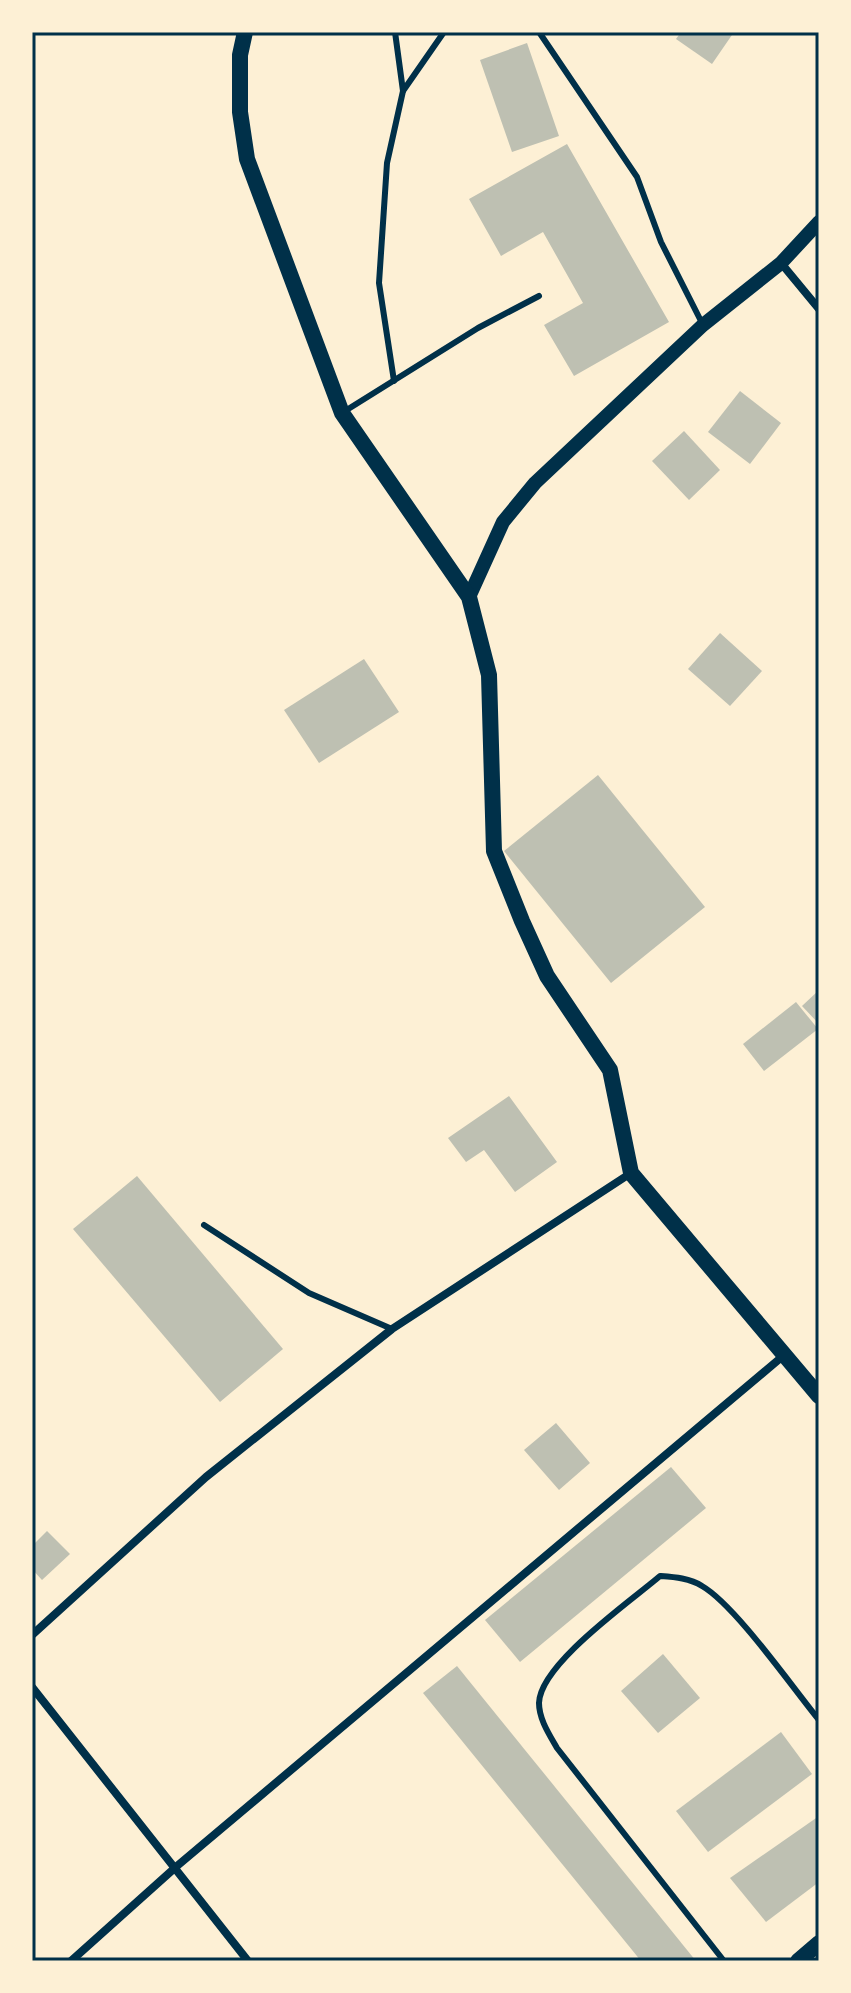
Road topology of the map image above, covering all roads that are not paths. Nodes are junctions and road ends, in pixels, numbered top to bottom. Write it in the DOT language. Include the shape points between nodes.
graph roads {
  1 [pos="245,32"];
  2 [pos="395,32"];
  3 [pos="444,32"];
  4 [pos="539,32"];
  5 [pos="403,91"];
  6 [pos="819,222"];
  7 [pos="781,263"];
  8 [pos="539,296"];
  9 [pos="819,309"];
  10 [pos="703,325"];
  11 [pos="394,381"];
  12 [pos="342,413"];
  13 [pos="469,597"];
  14 [pos="631,1173"];
  15 [pos="204,1225"];
  16 [pos="392,1329"];
  17 [pos="783,1356"];
  18 [pos="819,1396"];
  19 [pos="32,1635"];
  20 [pos="32,1687"];
  21 [pos="819,1720"];
  22 [pos="177,1866"];
  23 [pos="819,1943"];
  24 [pos="71,1961"];
  25 [pos="248,1961"];
  26 [pos="724,1961"];
  27 [pos="798,1961"];
  1 -- 12 [label="main road" via="240,112 247,159"];
  2 -- 5 [label="lane"];
  3 -- 5 [label="lane"];
  4 -- 10 [label="lane" via="637,177 661,242"];
  5 -- 11 [label="lane" via="387,163 379,283"];
  6 -- 7 [label="street"];
  7 -- 9 [label="street"];
  7 -- 10 [label="street"];
  8 -- 11 [label="lane"];
  10 -- 13 [label="street" via="535,483 503,522"];
  11 -- 12 [label="lane"];
  12 -- 13 [label="main road"];
  13 -- 14 [label="main road" via="489,675 494,851 547,976 610,1070"];
  14 -- 16 [label="street"];
  14 -- 17 [label="main road"];
  15 -- 16 [label="lane" via="309,1293"];
  16 -- 19 [label="street" via="206,1477"];
  17 -- 18 [label="main road"];
  17 -- 22 [label="street"];
  20 -- 22 [label="street"];
  21 -- 26 [label="lane" via="725,1605 702,1585 682,1578 660,1576 546,1681 539,1701 541,1718 557,1748"];
  22 -- 24 [label="street"];
  22 -- 25 [label="street"];
  23 -- 27 [label="main road"];
}
